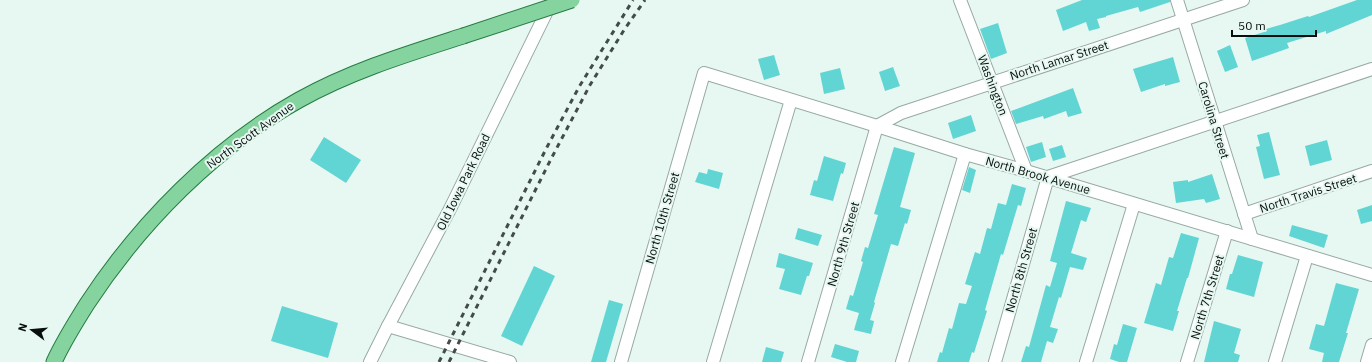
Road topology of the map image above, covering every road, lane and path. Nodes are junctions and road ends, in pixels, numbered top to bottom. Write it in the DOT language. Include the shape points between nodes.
graph roads {
  1 [pos="553,0"];
  2 [pos="572,0"];
  3 [pos="960,0"];
  4 [pos="1177,0"];
  5 [pos="1243,0"];
  6 [pos="1183,20"];
  7 [pos="1372,69"];
  8 [pos="704,74"];
  9 [pos="992,82"];
  10 [pos="791,100"];
  11 [pos="1215,121"];
  12 [pos="877,126"];
  13 [pos="965,154"];
  14 [pos="1026,170"];
  15 [pos="1372,171"];
  16 [pos="1048,177"];
  17 [pos="1134,204"];
  18 [pos="1244,214"];
  19 [pos="1227,231"];
  20 [pos="1252,239"];
  21 [pos="1307,256"];
  22 [pos="1372,275"];
  23 [pos="388,326"];
  24 [pos="1372,345"];
  25 [pos="54,362"];
  26 [pos="370,362"];
  27 [pos="510,362"];
  28 [pos="621,362"];
  29 [pos="712,362"];
  30 [pos="808,362"];
  31 [pos="902,362"];
  32 [pos="995,362"];
  33 [pos="1086,362"];
  34 [pos="1187,362"];
  35 [pos="1275,362"];
  36 [pos="1367,362"];
  1 -- 23 [label="street, Old Iowa Park Road" via="450,209"];
  2 -- 25 [label="main road, North Scott Avenue, bridge" via="350,75 299,100 265,121 188,182 137,237 97,289"];
  3 -- 9 [label="street, Washington"];
  4 -- 6 [label="street, Carolina Street"];
  5 -- 6 [label="street, North Lamar Street"];
  6 -- 9 [label="street, North Lamar Street"];
  6 -- 11 [label="street, Carolina Street"];
  7 -- 11 [label="street"];
  8 -- 10 [label="street, North Brook Avenue"];
  8 -- 28 [label="street, North 10th Street"];
  9 -- 12 [label="street, North Lamar Street" via="902,112"];
  9 -- 14 [label="street, Washington"];
  10 -- 12 [label="street, North Brook Avenue"];
  10 -- 29 [label="street"];
  11 -- 16 [label="street"];
  11 -- 18 [label="street, Carolina Street"];
  12 -- 13 [label="street, North Brook Avenue"];
  12 -- 30 [label="street, North 9th Street"];
  13 -- 14 [label="street, North Brook Avenue"];
  13 -- 31 [label="street"];
  14 -- 16 [label="street, North Brook Avenue"];
  15 -- 18 [label="street, North Travis Street"];
  16 -- 17 [label="street, North Brook Avenue"];
  16 -- 32 [label="street, North 8th Street"];
  17 -- 19 [label="street, North Brook Avenue"];
  17 -- 33 [label="street"];
  18 -- 20 [label="street, Carolina Street"];
  19 -- 20 [label="street, North Brook Avenue"];
  19 -- 34 [label="street, North 7th Street"];
  20 -- 21 [label="street, North Brook Avenue"];
  21 -- 22 [label="street, North Brook Avenue"];
  21 -- 35 [label="street"];
  23 -- 26 [label="street, Old Iowa Park Road"];
  23 -- 27 [label="street"];
  24 -- 36 [label="street"];
}
